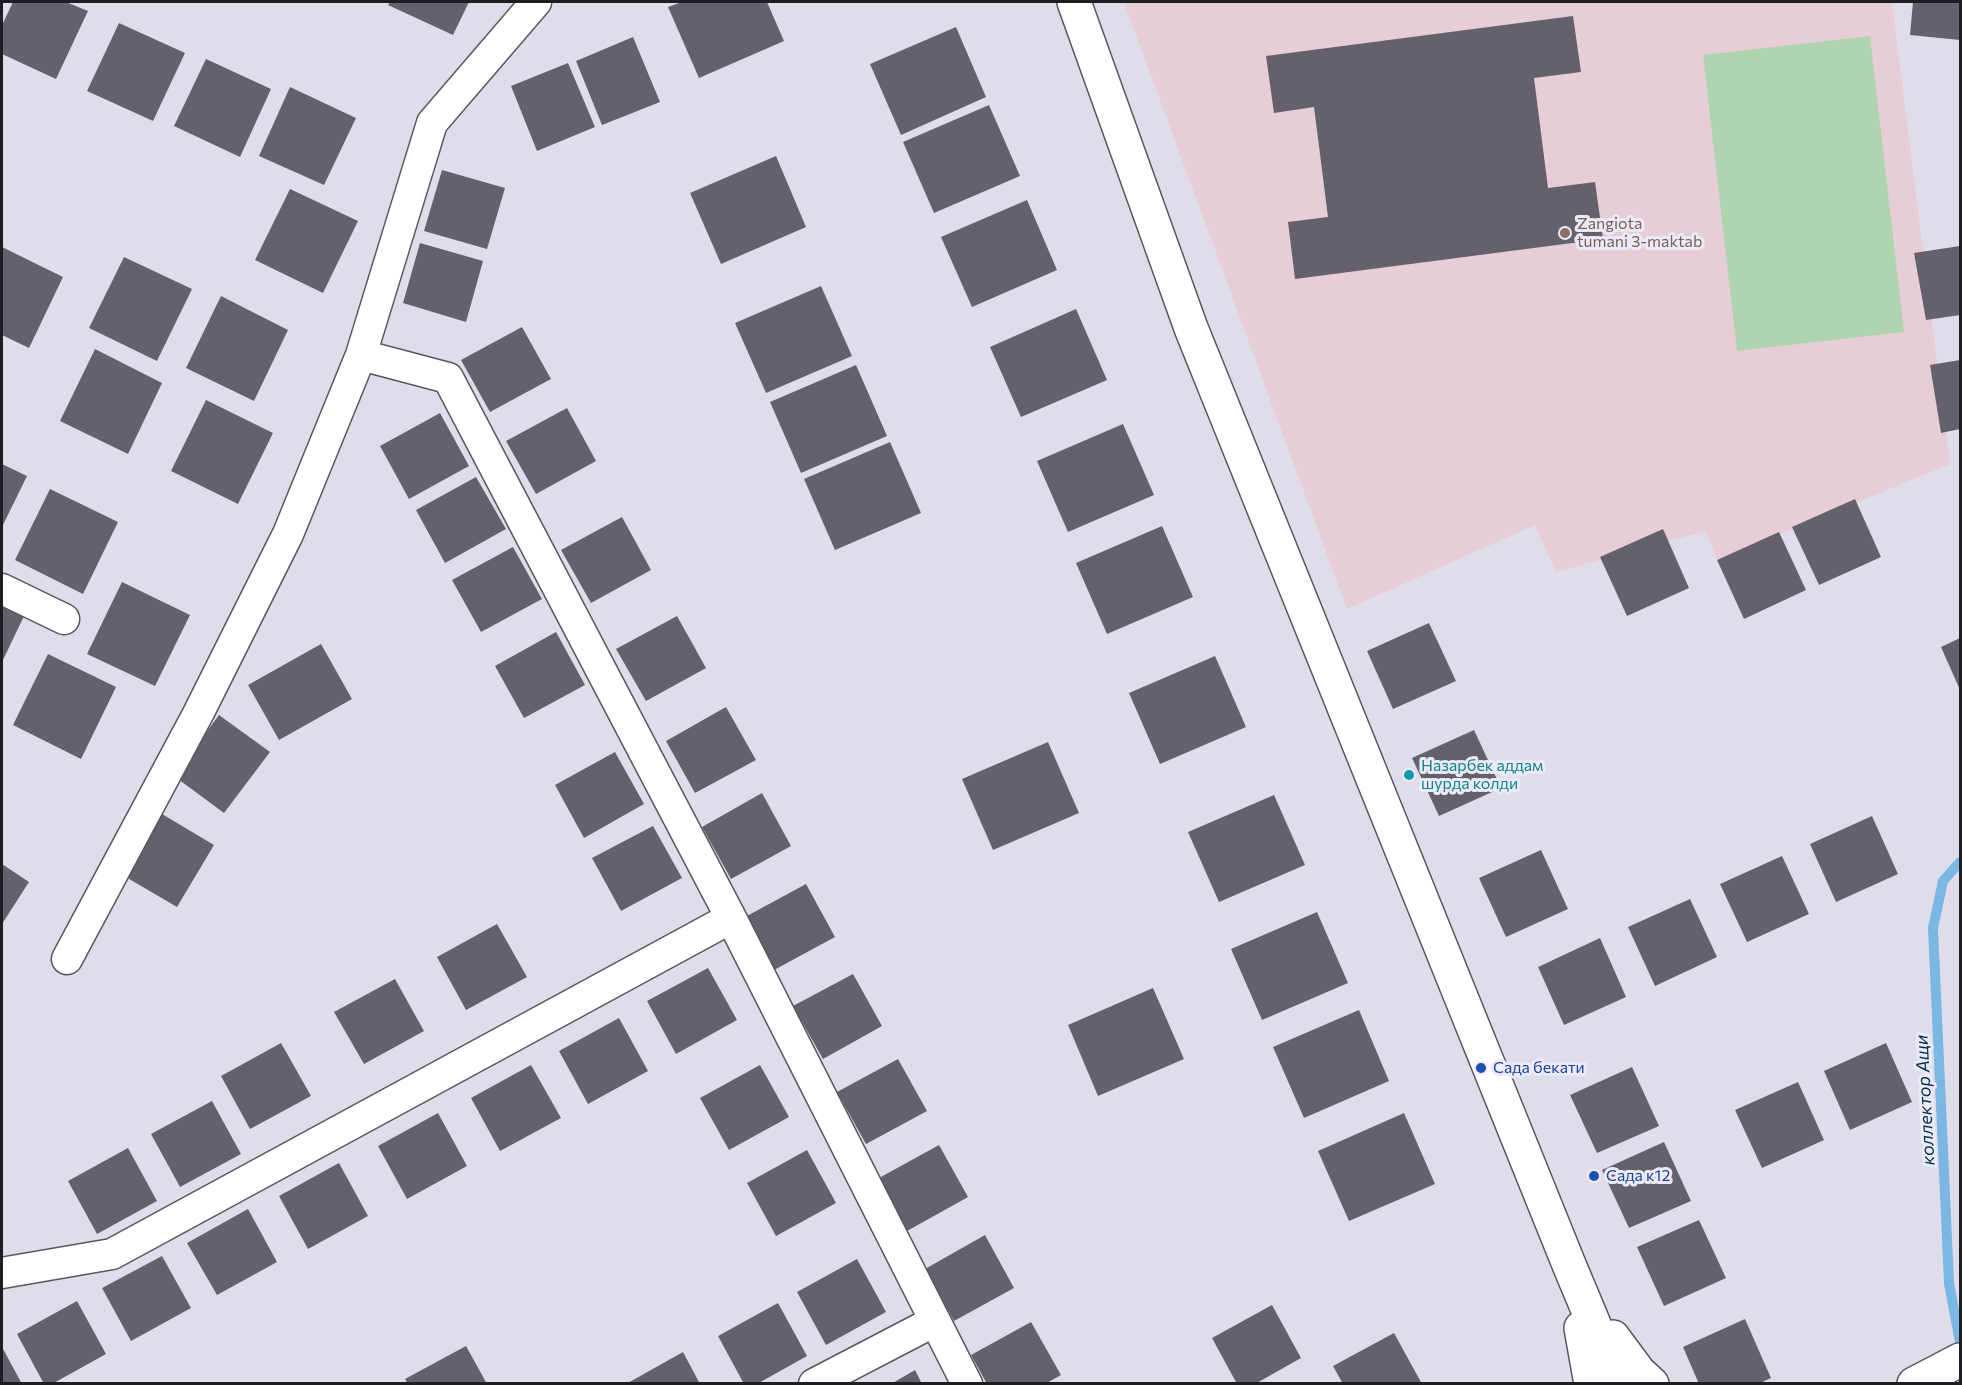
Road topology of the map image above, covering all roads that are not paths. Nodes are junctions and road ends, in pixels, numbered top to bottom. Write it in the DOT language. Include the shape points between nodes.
graph roads {
  1 [pos="536,2"];
  2 [pos="1074,2"];
  3 [pos="361,355"];
  4 [pos="2,589"];
  5 [pos="64,619"];
  6 [pos="731,918"];
  7 [pos="67,960"];
  8 [pos="1570,1267"];
  9 [pos="2,1273"];
  10 [pos="935,1321"];
  11 [pos="1960,1359"];
  12 [pos="814,1383"];
  13 [pos="967,1383"];
  14 [pos="1591,1383"];
  15 [pos="1619,1383"];
  16 [pos="1652,1383"];
  17 [pos="1914,1383"];
  1 -- 3 [label="street" via="432,123"];
  2 -- 8 [label="main road" via="1191,327"];
  3 -- 6 [label="street" via="448,378"];
  3 -- 7 [label="street" via="282,545 199,712"];
  4 -- 5 [label="street"];
  6 -- 9 [label="street" via="111,1254"];
  6 -- 10 [label="street"];
  8 -- 14 [label="main road"];
  8 -- 15 [label="main road"];
  8 -- 16 [label="main road" via="1605,1326 1639,1372"];
  10 -- 12 [label="street"];
  10 -- 13 [label="street"];
  11 -- 17 [label="main road"];
}
